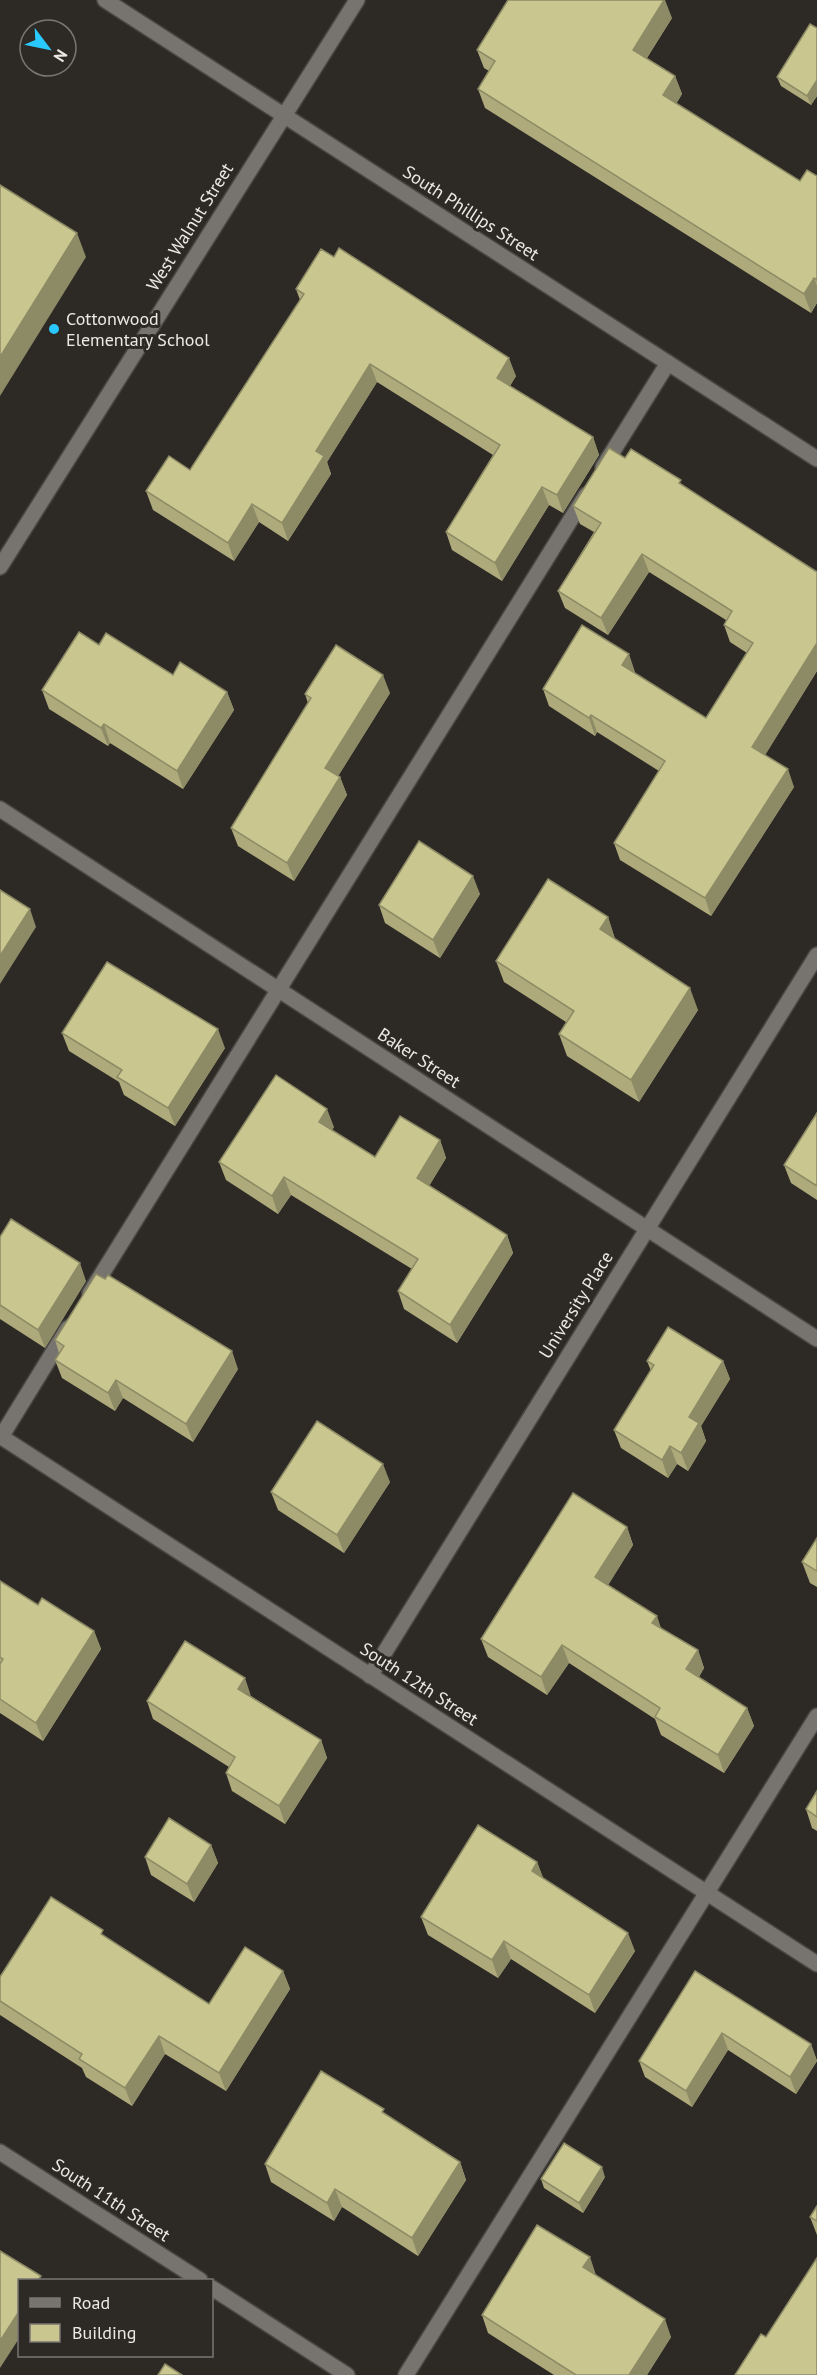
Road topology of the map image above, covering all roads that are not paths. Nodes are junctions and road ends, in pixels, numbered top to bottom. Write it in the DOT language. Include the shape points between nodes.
graph roads {
  1 [pos="105,0"];
  2 [pos="357,0"];
  3 [pos="283,115"];
  4 [pos="668,363"];
  5 [pos="817,459"];
  6 [pos="0,567"];
  7 [pos="0,809"];
  8 [pos="817,955"];
  9 [pos="278,990"];
  10 [pos="646,1229"];
  11 [pos="817,1339"];
  12 [pos="1,1436"];
  13 [pos="370,1676"];
  14 [pos="817,1716"];
  15 [pos="706,1892"];
  16 [pos="817,1964"];
  17 [pos="0,2151"];
  18 [pos="198,2279"];
  19 [pos="213,2289"];
  20 [pos="347,2375"];
  21 [pos="406,2375"];
  1 -- 3 [label="street, South Phillips Street"];
  2 -- 3 [label="street, West Walnut Street"];
  3 -- 4 [label="street, South Phillips Street"];
  3 -- 6 [label="street, West Walnut Street"];
  4 -- 5 [label="street, South Phillips Street"];
  4 -- 9 [label="street"];
  7 -- 9 [label="street, Baker Street"];
  8 -- 10 [label="street, University Place"];
  9 -- 10 [label="street, Baker Street"];
  9 -- 12 [label="street"];
  10 -- 11 [label="street, Baker Street"];
  10 -- 13 [label="street, University Place"];
  12 -- 13 [label="street, South 12th Street"];
  13 -- 15 [label="street, South 12th Street"];
  14 -- 15 [label="street"];
  15 -- 16 [label="street, South 12th Street"];
  15 -- 21 [label="street"];
  17 -- 18 [label="street, South 11th Street"];
  19 -- 20 [label="street"];
}
